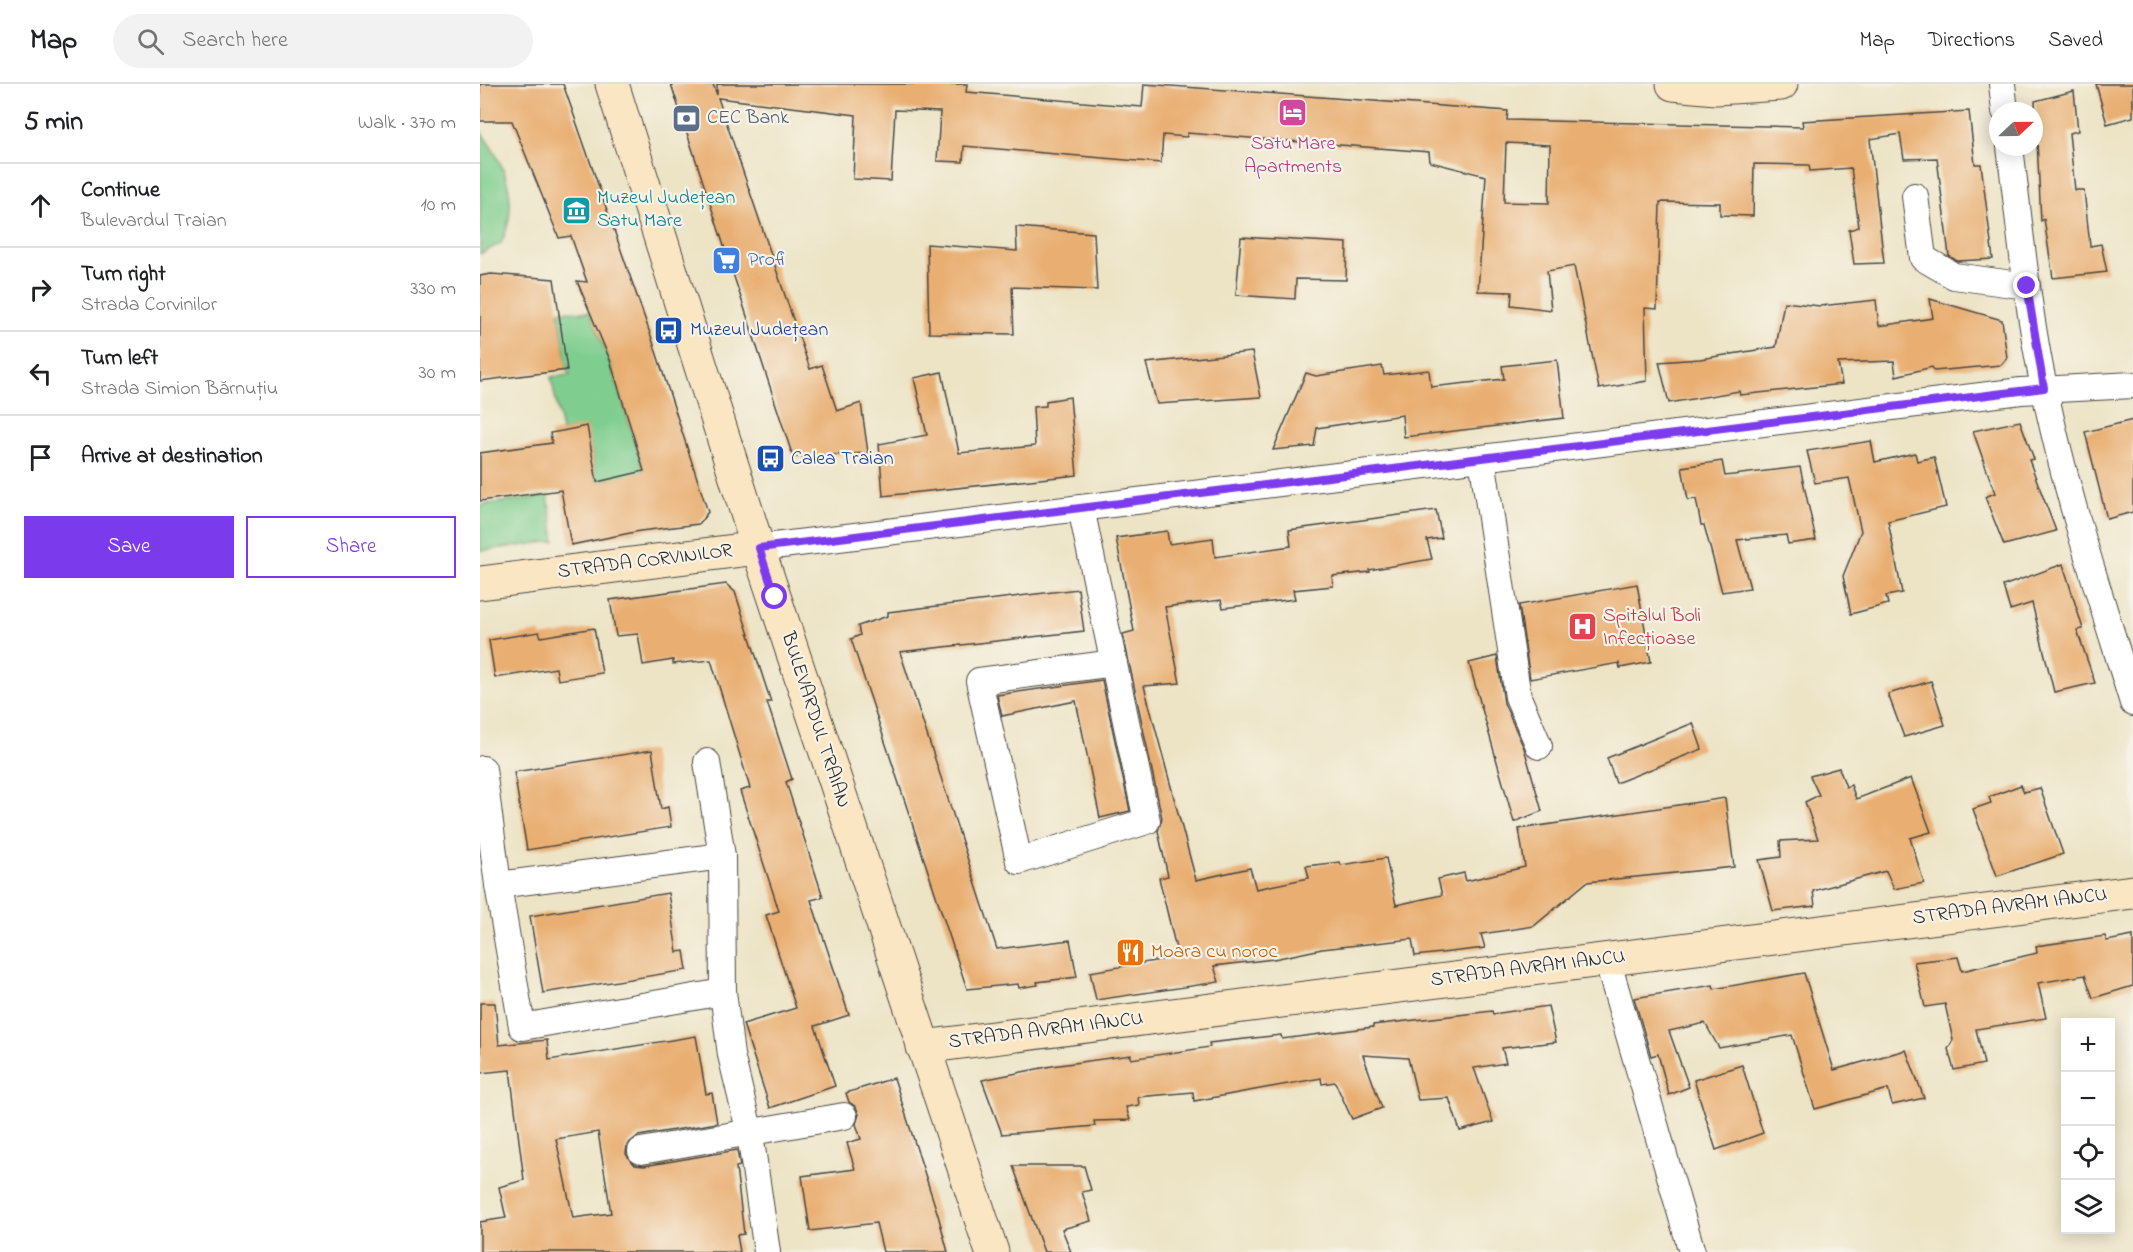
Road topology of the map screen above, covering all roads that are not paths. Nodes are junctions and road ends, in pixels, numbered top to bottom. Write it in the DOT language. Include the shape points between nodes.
graph roads {
  1 [pos="612,84"];
  2 [pos="1673,84"];
  3 [pos="1781,84"];
  4 [pos="2002,84"];
  5 [pos="2004,102"];
  6 [pos="2011,156"];
  7 [pos="1915,196"];
  8 [pos="2027,286"];
  9 [pos="2133,385"];
  10 [pos="2044,388"];
  11 [pos="1482,458"];
  12 [pos="1081,508"];
  13 [pos="759,548"];
  14 [pos="480,583"];
  15 [pos="1114,663"];
  16 [pos="2133,704"];
  17 [pos="1539,746"];
  18 [pos="707,762"];
  19 [pos="483,768"];
  20 [pos="722,856"];
  21 [pos="498,885"];
  22 [pos="2133,891"];
  23 [pos="1607,959"];
  24 [pos="723,992"];
  25 [pos="923,1047"];
  26 [pos="844,1116"];
  27 [pos="750,1134"];
  28 [pos="640,1151"];
  29 [pos="767,1252"];
  30 [pos="992,1252"];
  31 [pos="1692,1252"];
  1 -- 13 [label="street, BULEVARDUL TRAIAN"];
  2 -- 3 [label="street" via="1716,88"];
  4 -- 5 [label="street"];
  6 -- 8 [label="street"];
  7 -- 8 [label="street" via="1923,258 1954,276"];
  8 -- 10 [label="street"];
  9 -- 10 [label="street, STRADA CORVINILOR"];
  10 -- 11 [label="street, STRADA CORVINILOR"];
  10 -- 16 [label="street" via="2079,524"];
  11 -- 12 [label="street, STRADA CORVINILOR"];
  11 -- 17 [label="street" via="1518,696"];
  12 -- 13 [label="street, STRADA CORVINILOR"];
  12 -- 15 [label="street"];
  13 -- 14 [label="street, STRADA CORVINILOR"];
  13 -- 25 [label="street, BULEVARDUL TRAIAN"];
  15 -- 15 [label="street" via="1147,821 1019,861 979,681"];
  18 -- 20 [label="street"];
  19 -- 21 [label="street"];
  20 -- 21 [label="street"];
  20 -- 24 [label="street"];
  21 -- 24 [label="street" via="522,1027"];
  22 -- 23 [label="street, STRADA AVRAM IANCU"];
  23 -- 25 [label="street, STRADA AVRAM IANCU"];
  23 -- 31 [label="street"];
  24 -- 27 [label="street" via="731,1055"];
  25 -- 30 [label="street, BULEVARDUL TRAIAN"];
  26 -- 27 [label="street"];
  27 -- 28 [label="street"];
  27 -- 29 [label="street"];
}
